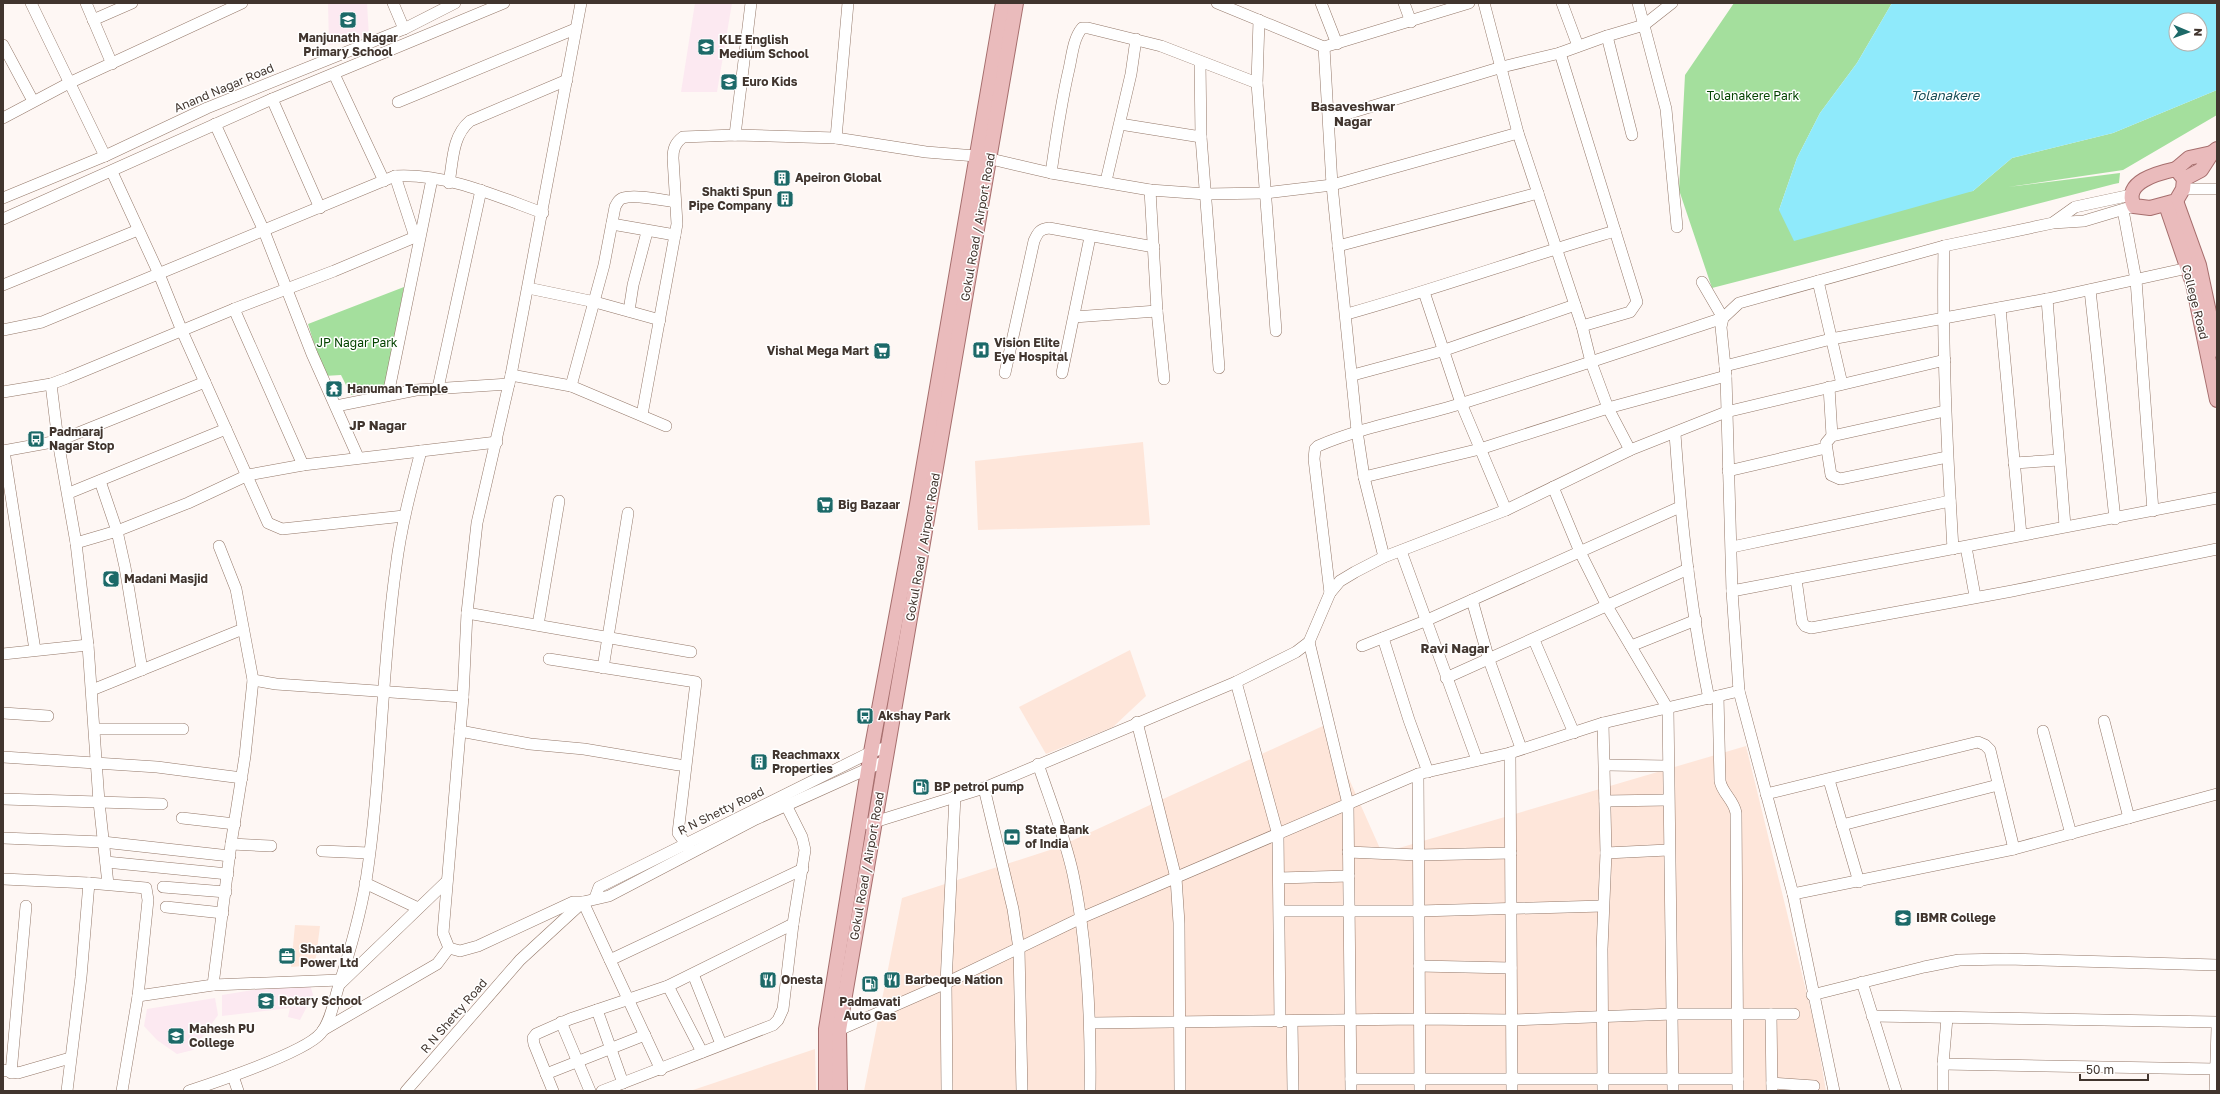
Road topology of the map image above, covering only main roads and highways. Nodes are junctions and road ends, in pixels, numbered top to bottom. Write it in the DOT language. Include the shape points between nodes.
graph roads {
  1 [pos="1003,3"];
  2 [pos="1016,3"];
  3 [pos="2214,151"];
  4 [pos="2177,189"];
  5 [pos="2217,350"];
  6 [pos="2217,400"];
  7 [pos="826,1091"];
  8 [pos="840,1091"];
  1 -- 7 [label="main road, Gokul Road / Airport Road" via="917,503 871,752 826,1029"];
  2 -- 8 [label="main road, Gokul Road / Airport Road" via="839,1030"];
  3 -- 4 [label="main road" via="2189,158"];
  4 -- 4 [label="main road" via="2150,208 2129,204 2131,191 2148,177"];
  4 -- 5 [label="main road, College Road" via="2199,264"];
  4 -- 6 [label="main road, College Road" via="2188,268"];
}
